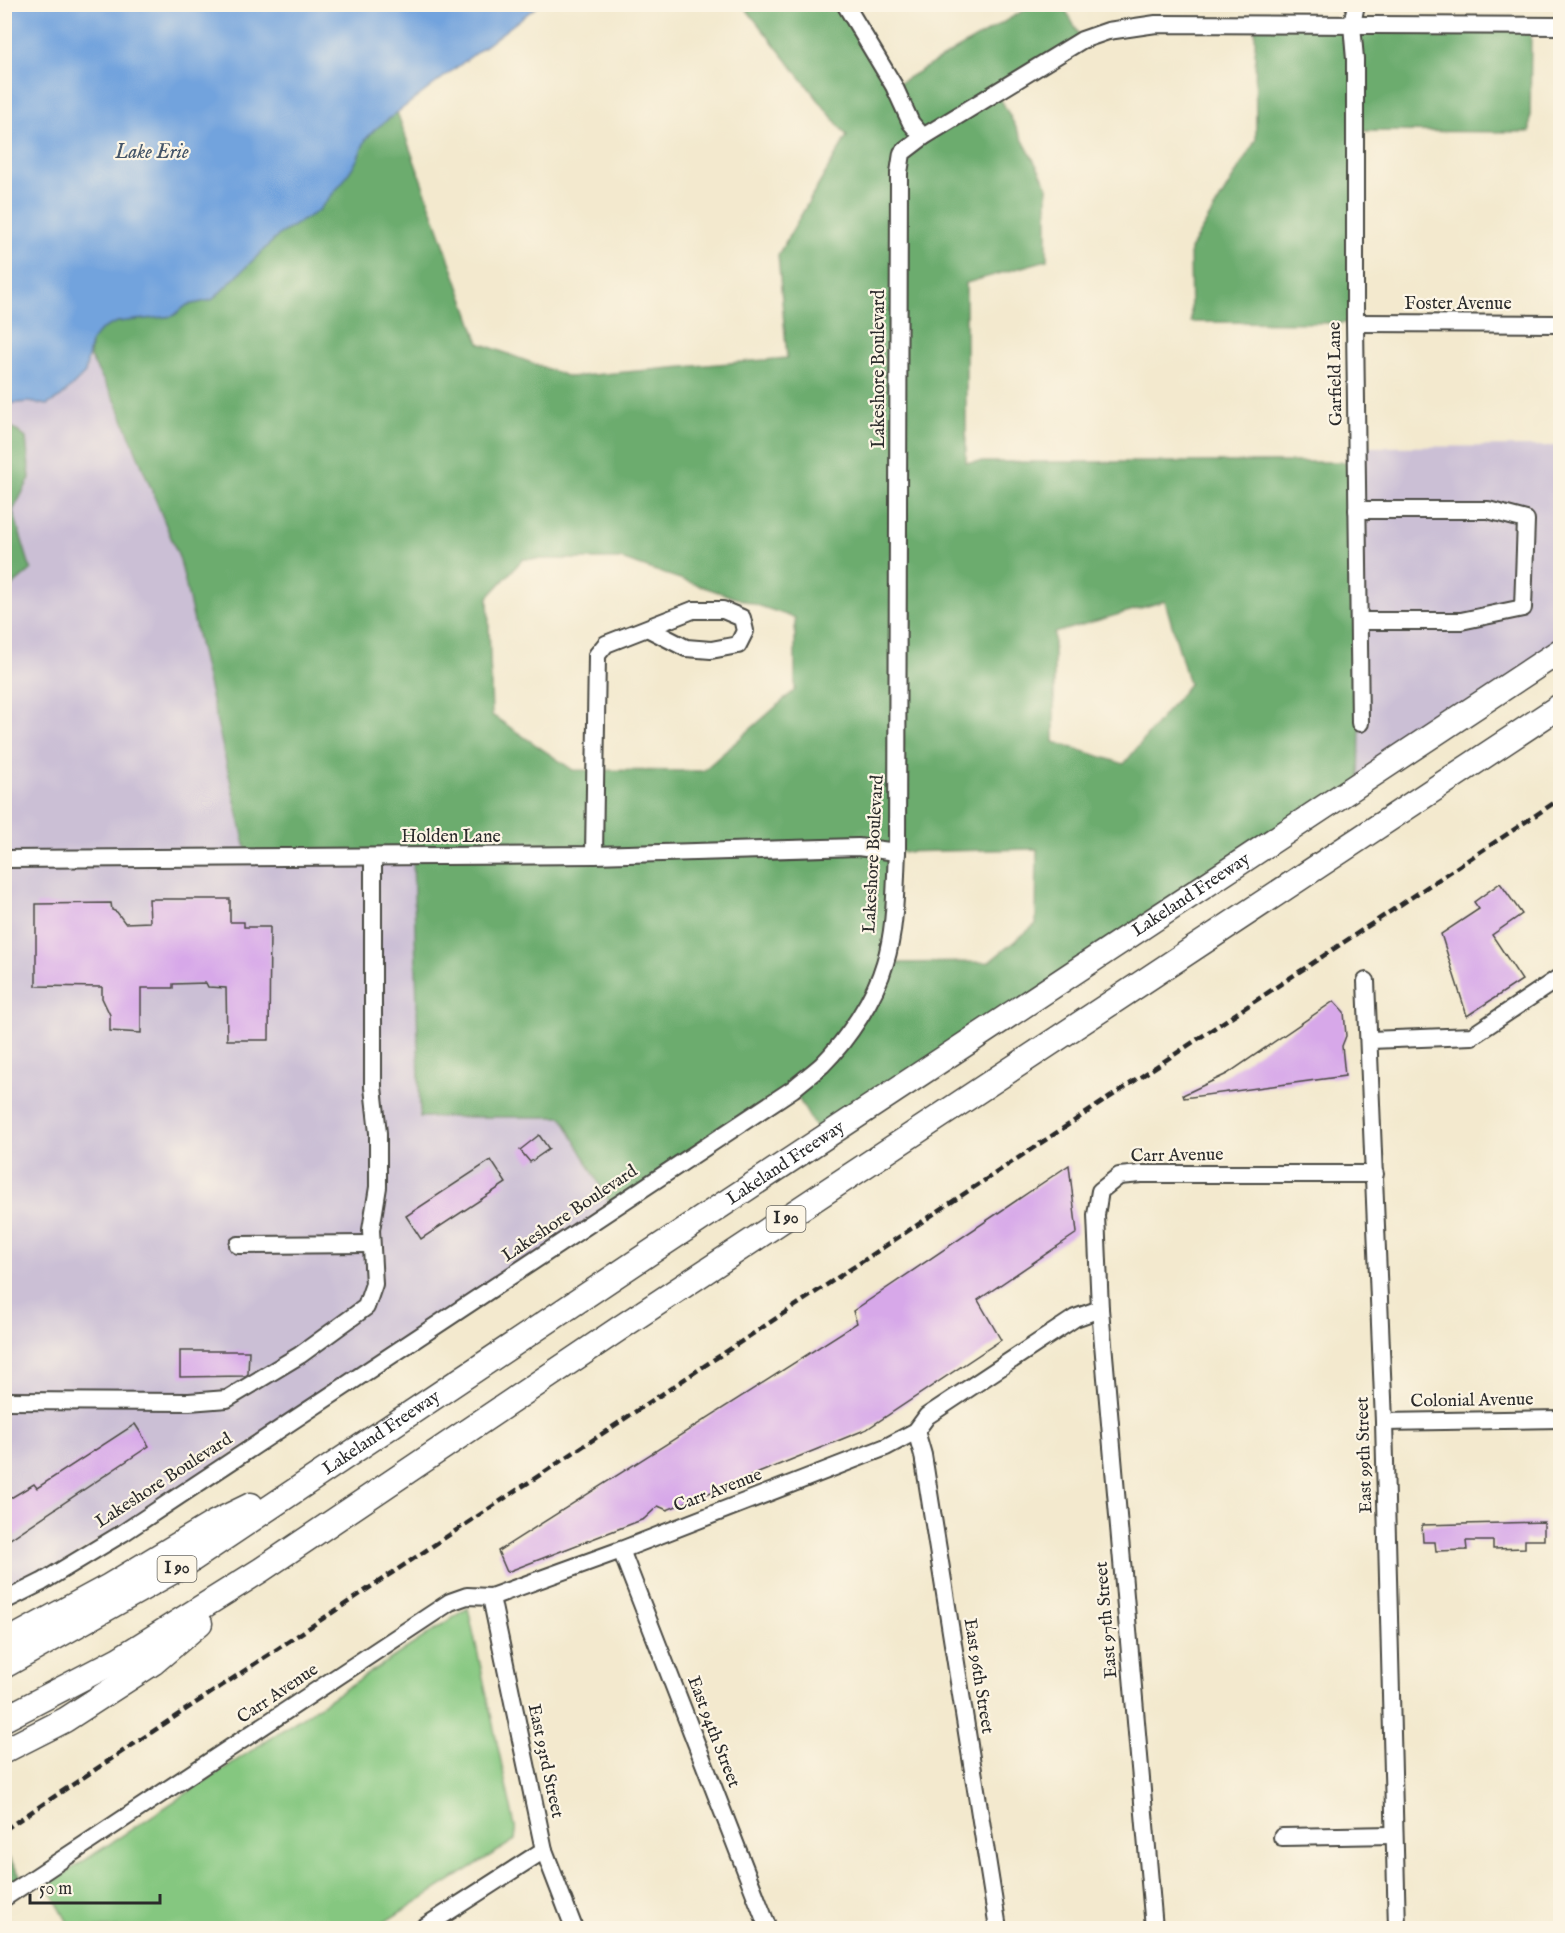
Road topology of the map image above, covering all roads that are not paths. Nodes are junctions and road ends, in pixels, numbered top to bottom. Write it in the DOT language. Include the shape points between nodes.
graph roads {
  1 [pos="845,4"];
  2 [pos="1356,4"];
  3 [pos="1352,25"];
  4 [pos="1560,26"];
  5 [pos="924,137"];
  6 [pos="1355,323"];
  7 [pos="1560,324"];
  8 [pos="1357,510"];
  9 [pos="1359,621"];
  10 [pos="647,628"];
  11 [pos="1560,651"];
  12 [pos="1560,706"];
  13 [pos="1360,723"];
  14 [pos="897,852"];
  15 [pos="594,855"];
  16 [pos="373,857"];
  17 [pos="4,859"];
  18 [pos="1560,978"];
  19 [pos="1366,981"];
  20 [pos="1370,1040"];
  21 [pos="1375,1174"];
  22 [pos="372,1244"];
  23 [pos="238,1245"];
  24 [pos="1100,1309"];
  25 [pos="4,1401"];
  26 [pos="1560,1419"];
  27 [pos="1384,1422"];
  28 [pos="916,1431"];
  29 [pos="342,1460"];
  30 [pos="621,1550"];
  31 [pos="261,1570"];
  32 [pos="491,1597"];
  33 [pos="4,1601"];
  34 [pos="4,1643"];
  35 [pos="4,1666"];
  36 [pos="4,1719"];
  37 [pos="4,1751"];
  38 [pos="1394,1835"];
  39 [pos="1282,1837"];
  40 [pos="544,1850"];
  41 [pos="4,1898"];
  42 [pos="423,1929"];
  43 [pos="574,1929"];
  44 [pos="768,1929"];
  45 [pos="998,1929"];
  46 [pos="1154,1929"];
  47 [pos="1397,1929"];
  1 -- 5 [label="street" via="894,86 911,123"];
  2 -- 3 [label="street"];
  3 -- 4 [label="street, Lakeshore Boulevard"];
  3 -- 5 [label="street, Lakeshore Boulevard" via="1156,24 1108,31 1082,40"];
  3 -- 6 [label="street, Garfield Lane"];
  5 -- 14 [label="street, Lakeshore Boulevard" via="902,153 899,173"];
  6 -- 7 [label="street, Foster Avenue"];
  6 -- 8 [label="street, Garfield Lane"];
  8 -- 9 [label="street, Garfield Lane"];
  8 -- 9 [label="street" via="1488,510 1526,520 1523,608 1461,621"];
  9 -- 13 [label="street, Garfield Lane"];
  10 -- 10 [label="street" via="693,610 723,610 742,618 745,631 738,645 711,650 686,648"];
  10 -- 15 [label="street" via="606,644 597,655"];
  11 -- 29 [label="highway, Lakeland Freeway / I 90"];
  12 -- 31 [label="highway, I 90"];
  14 -- 15 [label="street, Holden Lane" via="858,847"];
  14 -- 33 [label="street, Lakeshore Boulevard" via="893,921 885,963 868,1002 822,1065 543,1256 123,1533"];
  15 -- 16 [label="street, Holden Lane"];
  16 -- 17 [label="street, Holden Lane"];
  16 -- 22 [label="street" via="373,1087 378,1187"];
  18 -- 20 [label="street" via="1472,1036"];
  19 -- 20 [label="street, East 99th Street"];
  20 -- 21 [label="street, East 99th Street"];
  21 -- 24 [label="street, Carr Avenue" via="1119,1176 1100,1191 1096,1215"];
  21 -- 27 [label="street, East 99th Street"];
  22 -- 23 [label="street"];
  22 -- 25 [label="street" via="374,1284 366,1307 300,1355 227,1399"];
  24 -- 28 [label="street, Carr Avenue" via="1065,1324 927,1416"];
  24 -- 46 [label="street, East 97th Street"];
  26 -- 27 [label="street, Colonial Avenue"];
  27 -- 38 [label="street, East 99th Street"];
  28 -- 30 [label="street, Carr Avenue" via="886,1447"];
  28 -- 45 [label="street, East 96th Street" via="924,1455"];
  29 -- 34 [label="highway" via="214,1523"];
  29 -- 35 [label="highway, Lakeland Freeway / I 90" via="181,1567"];
  30 -- 32 [label="street, Carr Avenue"];
  30 -- 44 [label="street, East 94th Street"];
  31 -- 36 [label="highway, I 90" via="119,1659"];
  31 -- 37 [label="highway" via="153,1663 65,1720"];
  32 -- 40 [label="street, East 93rd Street"];
  32 -- 41 [label="street, Carr Avenue" via="467,1596 450,1602"];
  38 -- 39 [label="street"];
  38 -- 47 [label="street, East 99th Street"];
  40 -- 42 [label="street"];
  40 -- 43 [label="street, East 93rd Street"];
}
